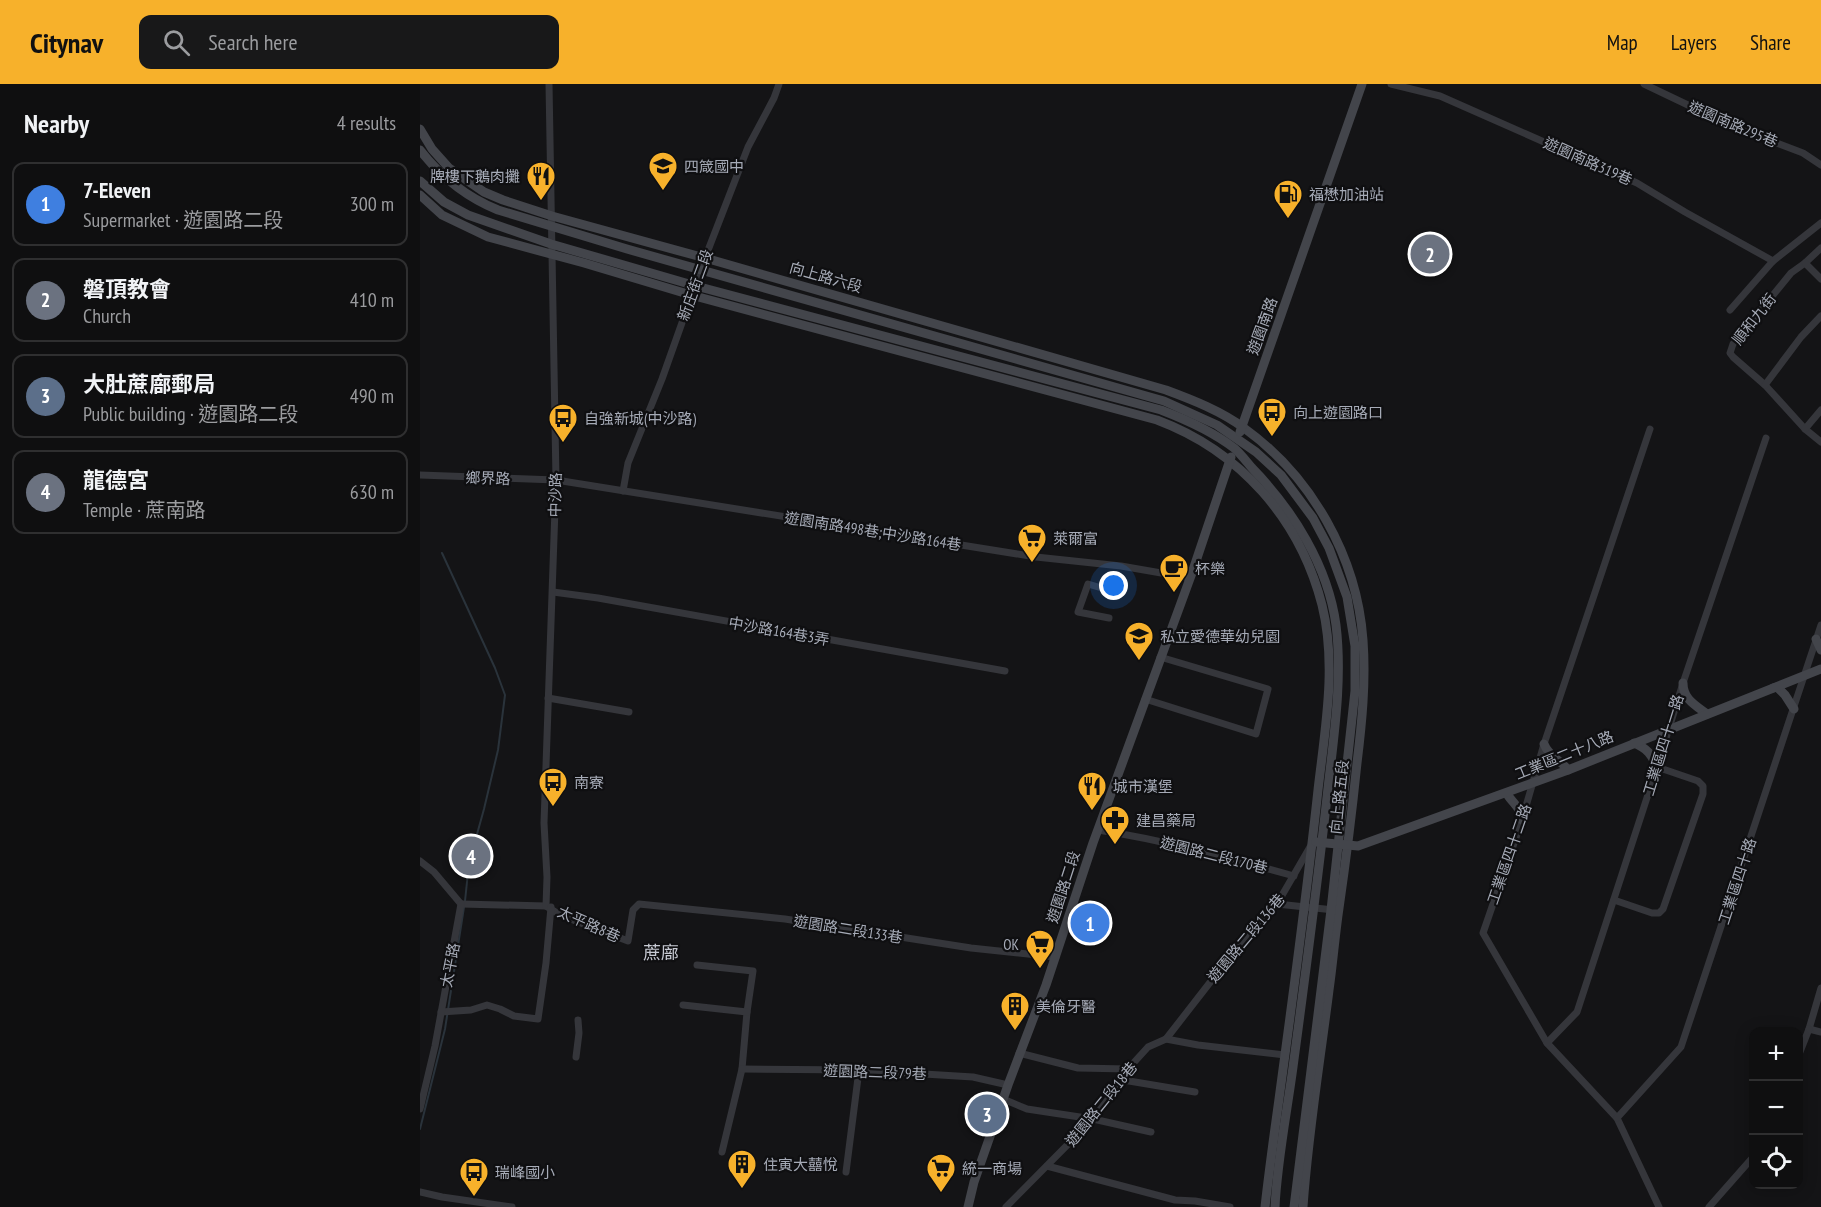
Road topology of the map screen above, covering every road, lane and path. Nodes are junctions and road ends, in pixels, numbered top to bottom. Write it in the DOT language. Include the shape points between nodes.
graph roads {
  1 [pos="549,84"];
  2 [pos="779,84"];
  3 [pos="1362,84"];
  4 [pos="1391,84"];
  5 [pos="1644,84"];
  6 [pos="420,129"];
  7 [pos="420,150"];
  8 [pos="1821,165"];
  9 [pos="420,180"];
  10 [pos="420,195"];
  11 [pos="552,216"];
  12 [pos="1821,223"];
  13 [pos="552,227"];
  14 [pos="1821,248"];
  15 [pos="551,249"];
  16 [pos="705,258"];
  17 [pos="1773,261"];
  18 [pos="1805,263"];
  19 [pos="701,270"];
  20 [pos="1821,279"];
  21 [pos="694,291"];
  22 [pos="1730,310"];
  23 [pos="1821,316"];
  24 [pos="1765,385"];
  25 [pos="1821,410"];
  26 [pos="1242,427"];
  27 [pos="1650,429"];
  28 [pos="1804,429"];
  29 [pos="1238,438"];
  30 [pos="1766,438"];
  31 [pos="1821,442"];
  32 [pos="1234,448"];
  33 [pos="1230,460"];
  34 [pos="420,475"];
  35 [pos="556,480"];
  36 [pos="623,491"];
  37 [pos="1190,578"];
  38 [pos="553,592"];
  39 [pos="1115,592"];
  40 [pos="1108,618"];
  41 [pos="1821,625"];
  42 [pos="1816,639"];
  43 [pos="1821,650"];
  44 [pos="1160,657"];
  45 [pos="1821,669"];
  46 [pos="1005,671"];
  47 [pos="1803,676"];
  48 [pos="1683,683"];
  49 [pos="1773,688"];
  50 [pos="548,698"];
  51 [pos="1145,699"];
  52 [pos="1794,709"];
  53 [pos="629,712"];
  54 [pos="1707,714"];
  55 [pos="1668,729"];
  56 [pos="1634,743"];
  57 [pos="1544,744"];
  58 [pos="1657,768"];
  59 [pos="1568,770"];
  60 [pos="1533,783"];
  61 [pos="1507,794"];
  62 [pos="1522,820"];
  63 [pos="1098,830"];
  64 [pos="1317,842"];
  65 [pos="1338,845"];
  66 [pos="1348,846"];
  67 [pos="420,861"];
  68 [pos="1294,876"];
  69 [pos="1614,900"];
  70 [pos="461,904"];
  71 [pos="639,904"];
  72 [pos="1277,904"];
  73 [pos="549,906"];
  74 [pos="1309,907"];
  75 [pos="1335,910"];
  76 [pos="1056,957"];
  77 [pos="697,965"];
  78 [pos="1821,988"];
  79 [pos="1194,1001"];
  80 [pos="683,1005"];
  81 [pos="441,1012"];
  82 [pos="747,1012"];
  83 [pos="578,1020"];
  84 [pos="1809,1029"];
  85 [pos="1821,1032"];
  86 [pos="1166,1039"];
  87 [pos="1546,1043"];
  88 [pos="1803,1045"];
  89 [pos="1019,1053"];
  90 [pos="1285,1055"];
  91 [pos="576,1057"];
  92 [pos="742,1069"];
  93 [pos="1128,1069"];
  94 [pos="859,1070"];
  95 [pos="1122,1080"];
  96 [pos="1008,1085"];
  97 [pos="1195,1092"];
  98 [pos="1004,1099"];
  99 [pos="420,1109"];
  100 [pos="1617,1118"];
  101 [pos="1093,1119"];
  102 [pos="1152,1132"];
  103 [pos="722,1152"];
  104 [pos="1749,1162"];
  105 [pos="1047,1166"];
  106 [pos="846,1172"];
  107 [pos="420,1192"];
  108 [pos="512,1207"];
  109 [pos="968,1207"];
  110 [pos="1006,1207"];
  111 [pos="1230,1207"];
  112 [pos="1265,1207"];
  113 [pos="1275,1207"];
  114 [pos="1294,1207"];
  115 [pos="1303,1207"];
  116 [pos="1659,1207"];
  117 [pos="1709,1207"];
  1 -- 11 [label="street, 中沙路"];
  2 -- 16 [label="street, 新庄街二段" via="748,147"];
  3 -- 26 [label="main road, 遊園南路"];
  4 -- 17 [label="street, 遊園南路319巷" via="1440,96 1637,183"];
  5 -- 8 [label="street, 遊園南路295巷" via="1803,153"];
  6 -- 11 [label="main road, 向上路六段" via="432,149 461,177 484,192"];
  7 -- 13 [label="main road, 向上路六段" via="442,176 480,203"];
  9 -- 15 [label="main road" via="444,202 468,215"];
  10 -- 15 [label="main road" via="442,215 488,237"];
  11 -- 13 [label="street, 中沙路"];
  11 -- 16 [label="main road, 向上路六段"];
  12 -- 17 [label="street"];
  13 -- 15 [label="street, 中沙路"];
  13 -- 19 [label="main road, 向上路六段"];
  14 -- 18 [label="street, 順和九街"];
  15 -- 21 [label="main road"];
  15 -- 35 [label="street, 中沙路"];
  16 -- 19 [label="street, 新庄街二段"];
  16 -- 26 [label="main road, 向上路六段" via="1167,390"];
  17 -- 22 [label="street"];
  18 -- 20 [label="street"];
  18 -- 24 [label="street, 順和九街" via="1791,273 1733,344 1730,353"];
  19 -- 21 [label="street, 新庄街二段"];
  19 -- 29 [label="main road, 向上路六段" via="1164,401 1217,424"];
  21 -- 32 [label="main road" via="1161,410 1191,421"];
  21 -- 33 [label="main road" via="1157,420 1202,440"];
  21 -- 36 [label="street, 新庄街二段" via="628,463"];
  23 -- 24 [label="street"];
  24 -- 28 [label="street, 順和九街"];
  25 -- 28 [label="street"];
  26 -- 29 [label="main road, 遊園南路"];
  26 -- 66 [label="main road, 向上路五段" via="1289,468 1315,501 1338,543 1359,609 1365,696"];
  27 -- 57 [label="street, 工業區四十二路"];
  28 -- 31 [label="street, 順和九街"];
  29 -- 32 [label="main road, 遊園南路"];
  29 -- 65 [label="main road, 向上路五段" via="1281,476 1313,518 1347,597 1355,646 1354,691"];
  30 -- 48 [label="street, 工業區四十一路"];
  32 -- 33 [label="main road, 遊園南路"];
  32 -- 64 [label="main road, 向上路五段" via="1271,487 1316,558 1336,625 1338,666 1331,760"];
  33 -- 37 [label="main road, 遊園南路"];
  33 -- 64 [label="main road, 向上路五段" via="1288,524 1322,604 1329,649 1329,688"];
  34 -- 35 [label="street, 鄉界路"];
  35 -- 36 [label="street, 遊園南路498巷;中沙路164巷"];
  35 -- 38 [label="street, 中沙路"];
  36 -- 37 [label="street, 遊園南路498巷;中沙路164巷"];
  37 -- 44 [label="main road, 遊園路二段"];
  38 -- 46 [label="street, 中沙路164巷3弄"];
  38 -- 50 [label="street, 中沙路"];
  39 -- 40 [label="street" via="1088,584 1078,612"];
  41 -- 42 [label="street, 工業區四十路"];
  42 -- 43 [label="main road"];
  42 -- 47 [label="street, 工業區四十路"];
  44 -- 51 [label="main road, 遊園路二段"];
  44 -- 51 [label="street" via="1268,689 1256,734"];
  45 -- 47 [label="main road, 工業區二十八路"];
  47 -- 49 [label="main road, 工業區二十八路"];
  47 -- 52 [label="street, 工業區四十路"];
  48 -- 54 [label="main road" via="1688,699"];
  48 -- 55 [label="street, 工業區四十一路"];
  49 -- 52 [label="main road" via="1777,687"];
  49 -- 54 [label="main road, 工業區二十八路"];
  50 -- 53 [label="street"];
  50 -- 73 [label="street, 中沙路" via="544,823"];
  51 -- 63 [label="main road, 遊園路二段"];
  52 -- 100 [label="street, 工業區四十路" via="1681,1047"];
  54 -- 55 [label="main road, 工業區二十八路"];
  55 -- 56 [label="main road, 工業區二十八路"];
  55 -- 58 [label="street, 工業區四十一路"];
  56 -- 58 [label="main road" via="1651,754"];
  56 -- 59 [label="main road, 工業區二十八路"];
  57 -- 59 [label="main road" via="1550,755"];
  57 -- 60 [label="street, 工業區四十二路"];
  58 -- 69 [label="street, 工業區四十一路"];
  58 -- 69 [label="street" via="1701,783 1699,805 1663,909 1652,913"];
  59 -- 60 [label="main road, 工業區二十八路"];
  60 -- 61 [label="main road, 工業區二十八路"];
  60 -- 62 [label="street, 工業區四十二路"];
  61 -- 62 [label="main road" via="1517,805"];
  61 -- 66 [label="main road, 工業區二十八路" via="1358,846"];
  62 -- 87 [label="street, 工業區四十二路" via="1483,933"];
  63 -- 68 [label="street, 遊園路二段170巷" via="1227,857"];
  63 -- 76 [label="main road, 遊園路二段"];
  64 -- 65 [label="main road, 工業區二十八路"];
  64 -- 68 [label="street, 遊園路二段136巷"];
  64 -- 74 [label="main road, 向上路五段"];
  65 -- 66 [label="main road, 工業區二十八路"];
  65 -- 75 [label="main road, 向上路五段"];
  66 -- 75 [label="main road, 向上路五段"];
  67 -- 70 [label="street"];
  68 -- 72 [label="street, 遊園路二段136巷"];
  69 -- 87 [label="street, 工業區四十一路" via="1577,1012"];
  70 -- 73 [label="street"];
  70 -- 81 [label="street, 太平路"];
  71 -- 73 [label="street, 太平路8巷" via="633,909 627,942 560,915"];
  71 -- 76 [label="street, 遊園路二段133巷"];
  72 -- 74 [label="street"];
  72 -- 79 [label="street, 遊園路二段136巷"];
  73 -- 81 [label="street, 中沙路" via="538,1019 514,1016 487,1005"];
  74 -- 75 [label="street"];
  74 -- 90 [label="main road, 向上路五段"];
  74 -- 113 [label="main road, 向上路五段"];
  75 -- 114 [label="main road, 向上路五段"];
  75 -- 115 [label="main road, 向上路五段"];
  76 -- 89 [label="main road, 遊園路二段"];
  77 -- 82 [label="street" via="753,971"];
  78 -- 84 [label="street"];
  79 -- 86 [label="street, 遊園路二段18巷"];
  80 -- 82 [label="street"];
  81 -- 99 [label="street, 太平路"];
  82 -- 92 [label="street"];
  83 -- 91 [label="street"];
  84 -- 85 [label="street"];
  84 -- 88 [label="street"];
  86 -- 90 [label="street"];
  86 -- 93 [label="street, 遊園路二段18巷" via="1148,1047"];
  87 -- 100 [label="street, 工業區四十二路"];
  89 -- 93 [label="street" via="1078,1068"];
  89 -- 96 [label="main road, 遊園路二段"];
  90 -- 112 [label="main road, 向上路五段"];
  92 -- 94 [label="street, 遊園路二段79巷"];
  92 -- 103 [label="street"];
  93 -- 95 [label="street, 遊園路二段18巷"];
  94 -- 96 [label="street, 遊園路二段79巷" via="973,1077"];
  94 -- 106 [label="street"];
  95 -- 97 [label="street"];
  95 -- 101 [label="street, 遊園路二段18巷"];
  96 -- 98 [label="main road, 遊園路二段"];
  98 -- 101 [label="street" via="1027,1109"];
  98 -- 109 [label="main road, 遊園路二段"];
  100 -- 116 [label="street, 工業區四十二路"];
  101 -- 102 [label="street"];
  101 -- 105 [label="street, 遊園路二段18巷"];
  104 -- 117 [label="street"];
  105 -- 110 [label="street, 遊園路二段18巷"];
  105 -- 111 [label="street" via="1175,1200"];
  107 -- 108 [label="street"];
}
